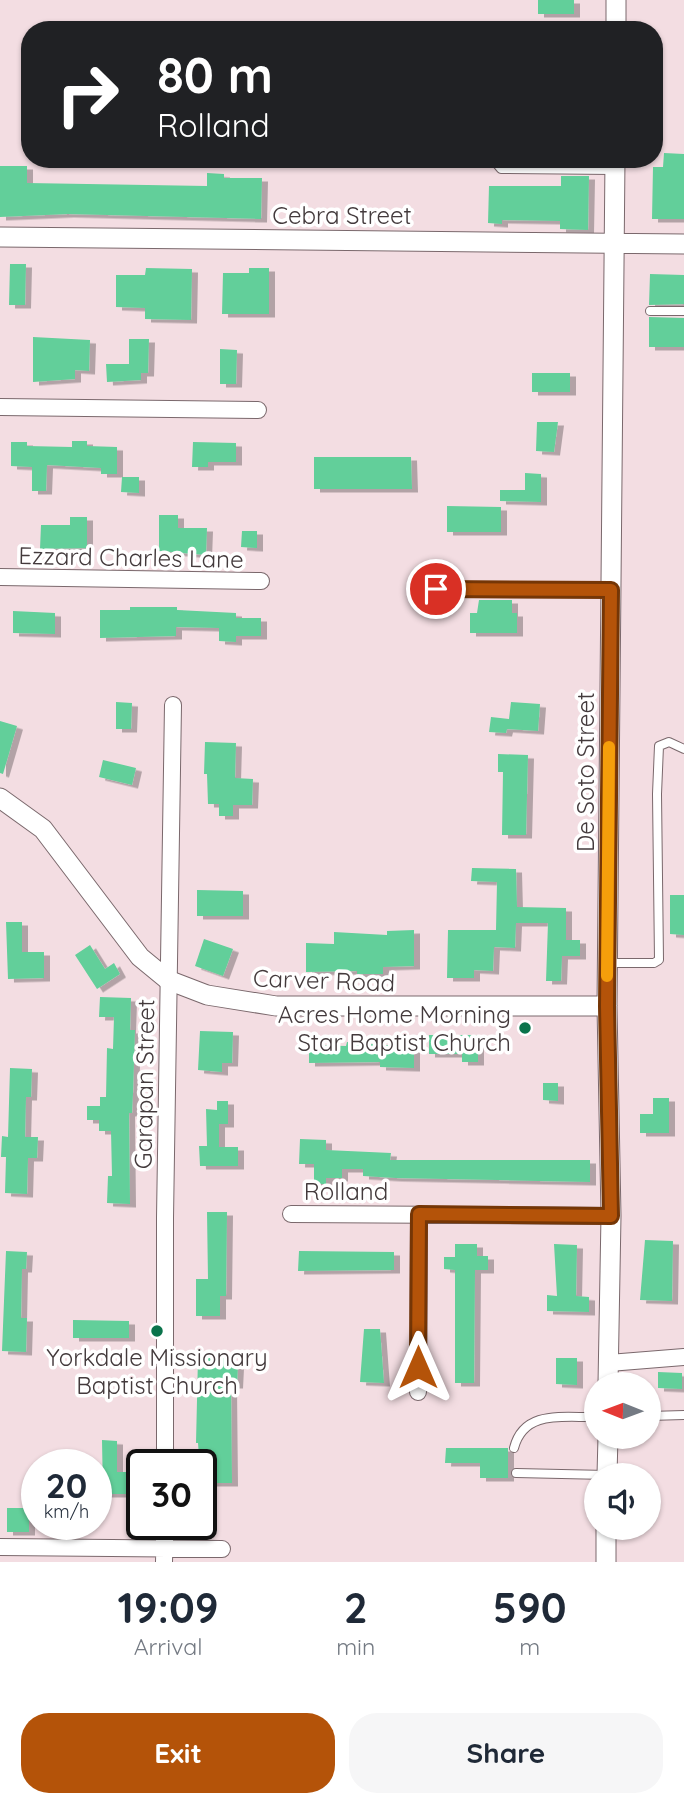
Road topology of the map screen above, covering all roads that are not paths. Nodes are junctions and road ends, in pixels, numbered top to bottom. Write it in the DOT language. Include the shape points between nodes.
graph roads {
  1 [pos="616,0"];
  2 [pos="616,21"];
  3 [pos="500,168"];
  4 [pos="524,168"];
  5 [pos="615,168"];
  6 [pos="0,237"];
  7 [pos="614,242"];
  8 [pos="684,244"];
  9 [pos="650,311"];
  10 [pos="684,311"];
  11 [pos="0,407"];
  12 [pos="258,410"];
  13 [pos="0,578"];
  14 [pos="261,581"];
  15 [pos="436,589"];
  16 [pos="611,590"];
  17 [pos="173,705"];
  18 [pos="684,749"];
  19 [pos="0,798"];
  20 [pos="608,963"];
  21 [pos="168,980"];
  22 [pos="607,1006"];
  23 [pos="291,1214"];
  24 [pos="419,1214"];
  25 [pos="611,1216"];
  26 [pos="684,1356"];
  27 [pos="609,1363"];
  28 [pos="609,1372"];
  29 [pos="418,1392"];
  30 [pos="684,1415"];
  31 [pos="662,1416"];
  32 [pos="584,1417"];
  33 [pos="514,1448"];
  34 [pos="165,1449"];
  35 [pos="516,1473"];
  36 [pos="584,1474"];
  37 [pos="606,1540"];
  38 [pos="0,1547"];
  39 [pos="222,1549"];
  40 [pos="164,1555"];
  41 [pos="606,1562"];
  1 -- 2 [label="street"];
  3 -- 4 [label="lane"];
  5 -- 7 [label="street, De Soto Street"];
  6 -- 7 [label="street, Cebra Street"];
  7 -- 8 [label="street, Cebra Street"];
  7 -- 16 [label="street, De Soto Street"];
  9 -- 10 [label="lane"];
  11 -- 12 [label="street"];
  13 -- 14 [label="street, Ezzard Charles Lane"];
  15 -- 16 [label="lane"];
  16 -- 20 [label="street, De Soto Street"];
  17 -- 21 [label="street, Garapan Street"];
  18 -- 20 [label="lane" via="669,742 659,746 659,960"];
  19 -- 21 [label="street, Carver Road" via="43,829 123,938"];
  20 -- 22 [label="street, De Soto Street"];
  21 -- 22 [label="street, Carver Road" via="207,995 276,1006"];
  21 -- 34 [label="street, Garapan Street"];
  22 -- 25 [label="street, De Soto Street"];
  23 -- 24 [label="street, Rolland"];
  24 -- 25 [label="street, Rolland"];
  24 -- 29 [label="street"];
  25 -- 27 [label="street, De Soto Street"];
  26 -- 27 [label="street"];
  27 -- 28 [label="street, De Soto Street"];
  30 -- 31 [label="lane"];
  32 -- 33 [label="lane" via="536,1419 519,1434"];
  35 -- 36 [label="lane"];
  37 -- 41 [label="street"];
  38 -- 40 [label="street"];
  39 -- 40 [label="street"];
}
